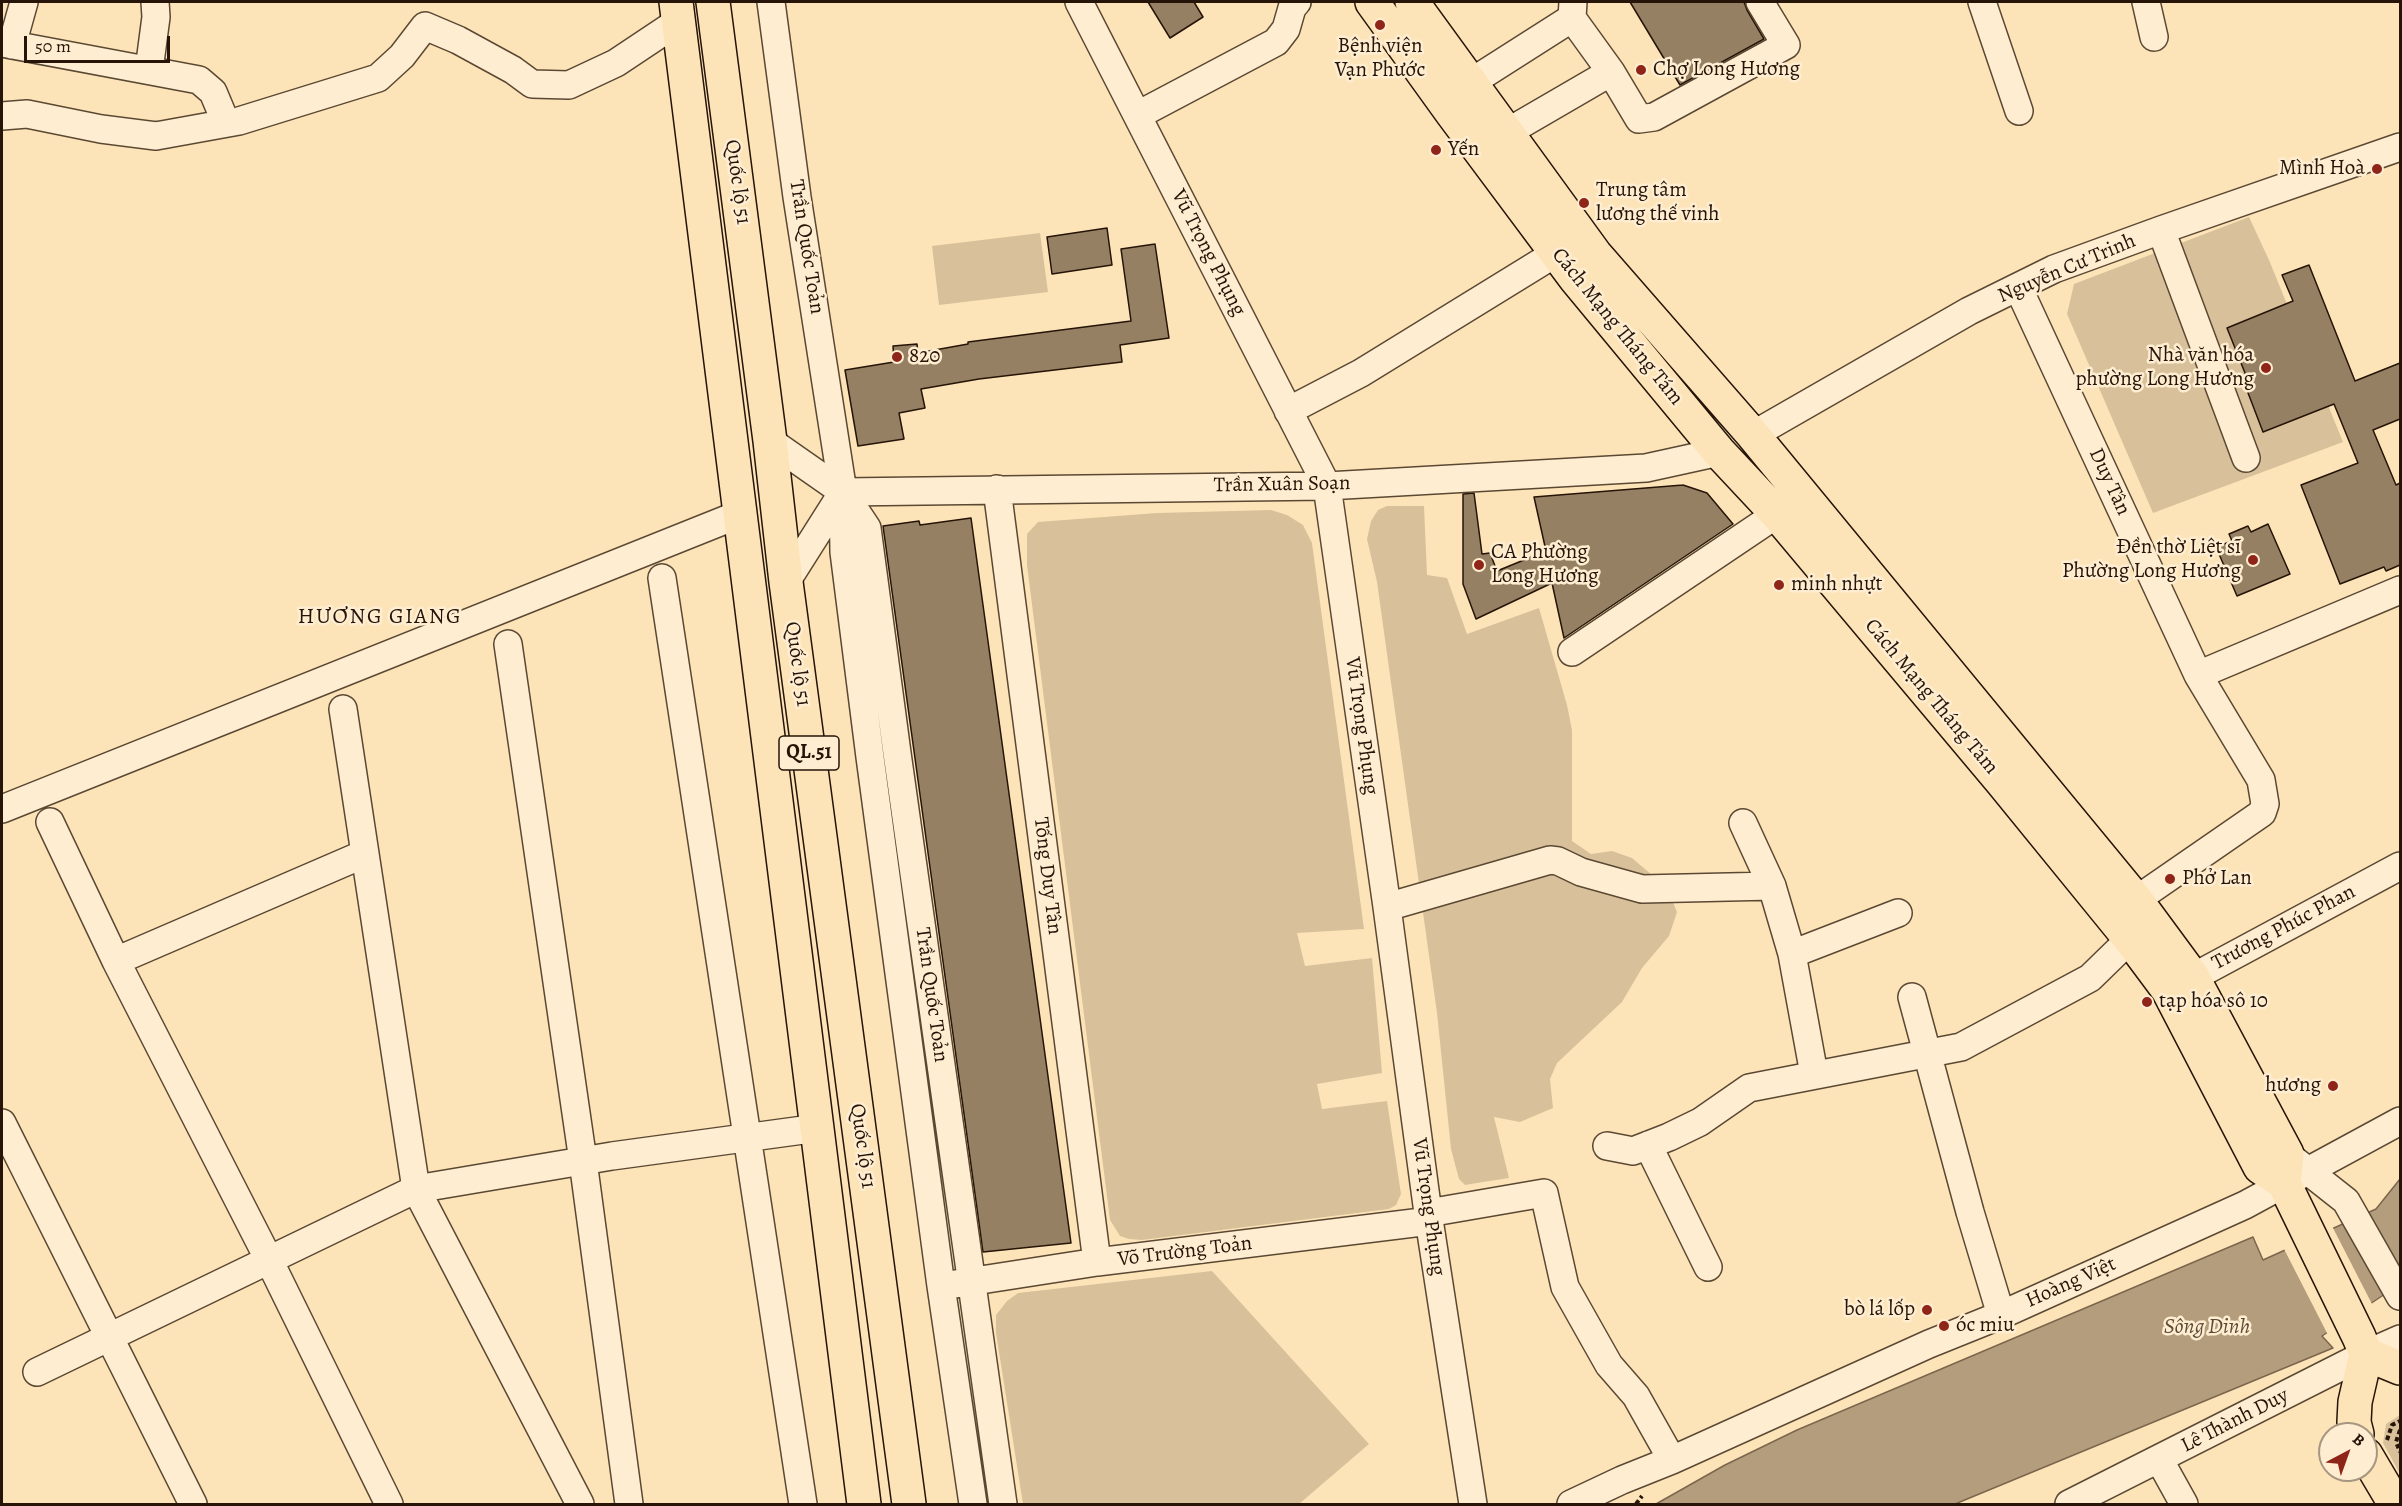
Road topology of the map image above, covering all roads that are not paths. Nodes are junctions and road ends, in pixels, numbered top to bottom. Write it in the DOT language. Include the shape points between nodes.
graph roads {
  1 [pos="24,2"];
  2 [pos="155,2"];
  3 [pos="713,2"];
  4 [pos="771,2"];
  5 [pos="1079,2"];
  6 [pos="1297,2"];
  7 [pos="1372,2"];
  8 [pos="1412,2"];
  9 [pos="1760,2"];
  10 [pos="1982,2"];
  11 [pos="2146,2"];
  12 [pos="1573,10"];
  13 [pos="677,11"];
  14 [pos="2154,37"];
  15 [pos="7,44"];
  16 [pos="149,70"];
  17 [pos="1611,72"];
  18 [pos="1470,83"];
  19 [pos="2019,111"];
  20 [pos="1138,115"];
  21 [pos="2,116"];
  22 [pos="226,123"];
  23 [pos="1506,133"];
  24 [pos="2400,147"];
  25 [pos="2161,230"];
  26 [pos="1556,253"];
  27 [pos="2018,287"];
  28 [pos="1288,411"];
  29 [pos="1753,435"];
  30 [pos="770,441"];
  31 [pos="1719,452"];
  32 [pos="2246,458"];
  33 [pos="1327,486"];
  34 [pos="997,489"];
  35 [pos="843,492"];
  36 [pos="740,514"];
  37 [pos="1777,514"];
  38 [pos="662,578"];
  39 [pos="786,582"];
  40 [pos="2400,590"];
  41 [pos="508,644"];
  42 [pos="1572,652"];
  43 [pos="2198,675"];
  44 [pos="343,710"];
  45 [pos="897,753"];
  46 [pos="870,757"];
  47 [pos="2,809"];
  48 [pos="50,822"];
  49 [pos="1743,823"];
  50 [pos="364,854"];
  51 [pos="2400,866"];
  52 [pos="1772,886"];
  53 [pos="2136,900"];
  54 [pos="1387,907"];
  55 [pos="1898,913"];
  56 [pos="2130,939"];
  57 [pos="1792,954"];
  58 [pos="116,960"];
  59 [pos="2180,983"];
  60 [pos="1912,997"];
  61 [pos="934,1024"];
  62 [pos="907,1030"];
  63 [pos="1927,1054"];
  64 [pos="1814,1074"];
  65 [pos="2400,1121"];
  66 [pos="2,1123"];
  67 [pos="818,1128"];
  68 [pos="749,1137"];
  69 [pos="1648,1145"];
  70 [pos="1607,1146"];
  71 [pos="583,1161"];
  72 [pos="2292,1169"];
  73 [pos="416,1189"];
  74 [pos="1429,1217"];
  75 [pos="269,1260"];
  76 [pos="1097,1262"];
  77 [pos="1708,1267"];
  78 [pos="971,1282"];
  79 [pos="941,1286"];
  80 [pos="2400,1296"];
  81 [pos="2001,1315"];
  82 [pos="110,1338"];
  83 [pos="2400,1339"];
  84 [pos="2362,1345"];
  85 [pos="2400,1368"];
  86 [pos="37,1372"];
  87 [pos="2354,1422"];
  88 [pos="2384,1452"];
  89 [pos="2159,1459"];
  90 [pos="1672,1460"];
  91 [pos="193,1504"];
  92 [pos="389,1504"];
  93 [pos="580,1504"];
  94 [pos="629,1504"];
  95 [pos="803,1504"];
  96 [pos="864,1504"];
  97 [pos="909,1504"];
  98 [pos="973,1504"];
  99 [pos="1003,1504"];
  100 [pos="1473,1504"];
  101 [pos="1571,1504"];
  102 [pos="2069,1504"];
  103 [pos="2184,1504"];
  104 [pos="2395,1504"];
  1 -- 15 [label="street"];
  2 -- 16 [label="street"];
  3 -- 30 [label="main road, Quốc lộ 51 / QL.51"];
  4 -- 35 [label="street, Trần Quốc Toản"];
  5 -- 20 [label="street, Vũ Trọng Phụng"];
  6 -- 20 [label="street" via="1276,42"];
  7 -- 26 [label="main road, Cách Mạng Tháng Tám"];
  8 -- 18 [label="main road, Cách Mạng Tháng Tám"];
  9 -- 17 [label="street" via="1786,45 1654,117 1639,119"];
  10 -- 19 [label="street"];
  11 -- 14 [label="street"];
  12 -- 17 [label="street"];
  12 -- 18 [label="street"];
  13 -- 22 [label="street" via="616,63 569,85 532,84 458,40 425,26 402,56 378,78"];
  13 -- 36 [label="main road, Quốc lộ 51 / QL.51"];
  15 -- 16 [label="street"];
  16 -- 22 [label="street" via="199,80 213,92"];
  17 -- 23 [label="street"];
  18 -- 23 [label="main road, Cách Mạng Tháng Tám"];
  20 -- 28 [label="street, Vũ Trọng Phụng"];
  21 -- 22 [label="street" via="27,114 156,136"];
  23 -- 29 [label="main road, Cách Mạng Tháng Tám" via="1594,254"];
  24 -- 25 [label="street, Nguyễn Cư Trinh"];
  25 -- 27 [label="street, Nguyễn Cư Trinh" via="2054,269"];
  25 -- 32 [label="street"];
  26 -- 28 [label="street" via="1362,373"];
  26 -- 31 [label="main road, Cách Mạng Tháng Tám"];
  27 -- 29 [label="street, Nguyễn Cư Trinh"];
  27 -- 43 [label="street, Duy Tân"];
  28 -- 33 [label="street, Vũ Trọng Phụng"];
  29 -- 31 [label="main road"];
  29 -- 53 [label="main road, Cách Mạng Tháng Tám"];
  30 -- 35 [label="street"];
  30 -- 39 [label="main road, Quốc lộ 51 / QL.51"];
  31 -- 33 [label="street, Trần Xuân Soạn" via="1646,468"];
  31 -- 37 [label="main road, Cách Mạng Tháng Tám"];
  33 -- 34 [label="street, Trần Xuân Soạn"];
  33 -- 54 [label="street, Vũ Trọng Phụng"];
  34 -- 35 [label="street, Trần Xuân Soạn"];
  34 -- 76 [label="street, Tống Duy Tân"];
  35 -- 39 [label="street"];
  35 -- 45 [label="street, Trần Quốc Toản" via="867,528"];
  35 -- 46 [label="street, Trần Quốc Toản" via="844,552"];
  36 -- 47 [label="street"];
  36 -- 67 [label="main road, Quốc lộ 51 / QL.51"];
  37 -- 42 [label="street"];
  37 -- 56 [label="main road, Cách Mạng Tháng Tám"];
  38 -- 68 [label="street"];
  39 -- 97 [label="main road, Quốc lộ 51 / QL.51"];
  40 -- 43 [label="street"];
  41 -- 71 [label="street"];
  43 -- 53 [label="street, Duy Tân" via="2261,780 2265,804 2262,813"];
  44 -- 50 [label="street"];
  45 -- 46 [label="street"];
  45 -- 61 [label="street, Trần Quốc Toản"];
  46 -- 62 [label="street, Trần Quốc Toản"];
  48 -- 58 [label="street"];
  49 -- 52 [label="street"];
  50 -- 58 [label="street"];
  50 -- 73 [label="street"];
  51 -- 59 [label="street, Trương Phúc Phan"];
  52 -- 54 [label="street" via="1642,889 1550,861"];
  52 -- 57 [label="street"];
  53 -- 59 [label="main road, Cách Mạng Tháng Tám"];
  54 -- 74 [label="street, Vũ Trọng Phụng"];
  55 -- 57 [label="street"];
  56 -- 59 [label="main road, Cách Mạng Tháng Tám"];
  56 -- 63 [label="street" via="2090,978 1961,1047"];
  57 -- 64 [label="street"];
  58 -- 75 [label="street"];
  59 -- 72 [label="main road, Cách Mạng Tháng Tám"];
  60 -- 63 [label="street"];
  61 -- 62 [label="street"];
  61 -- 78 [label="street, Trần Quốc Toản"];
  62 -- 79 [label="street, Trần Quốc Toản"];
  63 -- 64 [label="street"];
  63 -- 81 [label="street"];
  64 -- 69 [label="street" via="1749,1088 1700,1122"];
  65 -- 72 [label="street, Hoàng Việt"];
  66 -- 82 [label="street"];
  67 -- 68 [label="street"];
  67 -- 96 [label="main road, Quốc lộ 51 / QL.51"];
  68 -- 71 [label="street"];
  68 -- 95 [label="street"];
  69 -- 70 [label="street" via="1633,1151"];
  69 -- 77 [label="street"];
  71 -- 73 [label="street"];
  71 -- 94 [label="street"];
  72 -- 80 [label="street, Cách Mạng Tháng Tám" via="2346,1202"];
  72 -- 81 [label="street, Hoàng Việt" via="2245,1205"];
  72 -- 84 [label="main road, Cách Mạng Tháng Tám" via="2302,1220"];
  73 -- 75 [label="street"];
  73 -- 93 [label="street"];
  74 -- 76 [label="street, Võ Trường Toản"];
  74 -- 90 [label="street, Võ Trường Toản" via="1544,1193 1565,1287 1610,1365 1636,1396"];
  74 -- 100 [label="street, Vũ Trọng Phụng"];
  75 -- 82 [label="street"];
  75 -- 92 [label="street"];
  76 -- 78 [label="street, Võ Trường Toản"];
  78 -- 79 [label="street, Võ Trường Toản"];
  78 -- 99 [label="street, Trần Quốc Toản"];
  79 -- 98 [label="street, Trần Quốc Toản"];
  81 -- 90 [label="street, Hoàng Việt"];
  82 -- 86 [label="street"];
  82 -- 91 [label="street"];
  83 -- 84 [label="street, Lê Thành Duy"];
  84 -- 85 [label="main road"];
  84 -- 87 [label="main road"];
  84 -- 89 [label="street, Lê Thành Duy"];
  88 -- 104 [label="main road"];
  89 -- 102 [label="street, Lê Thành Duy"];
  89 -- 103 [label="street"];
  90 -- 101 [label="street, Hoàng Việt"];
}
